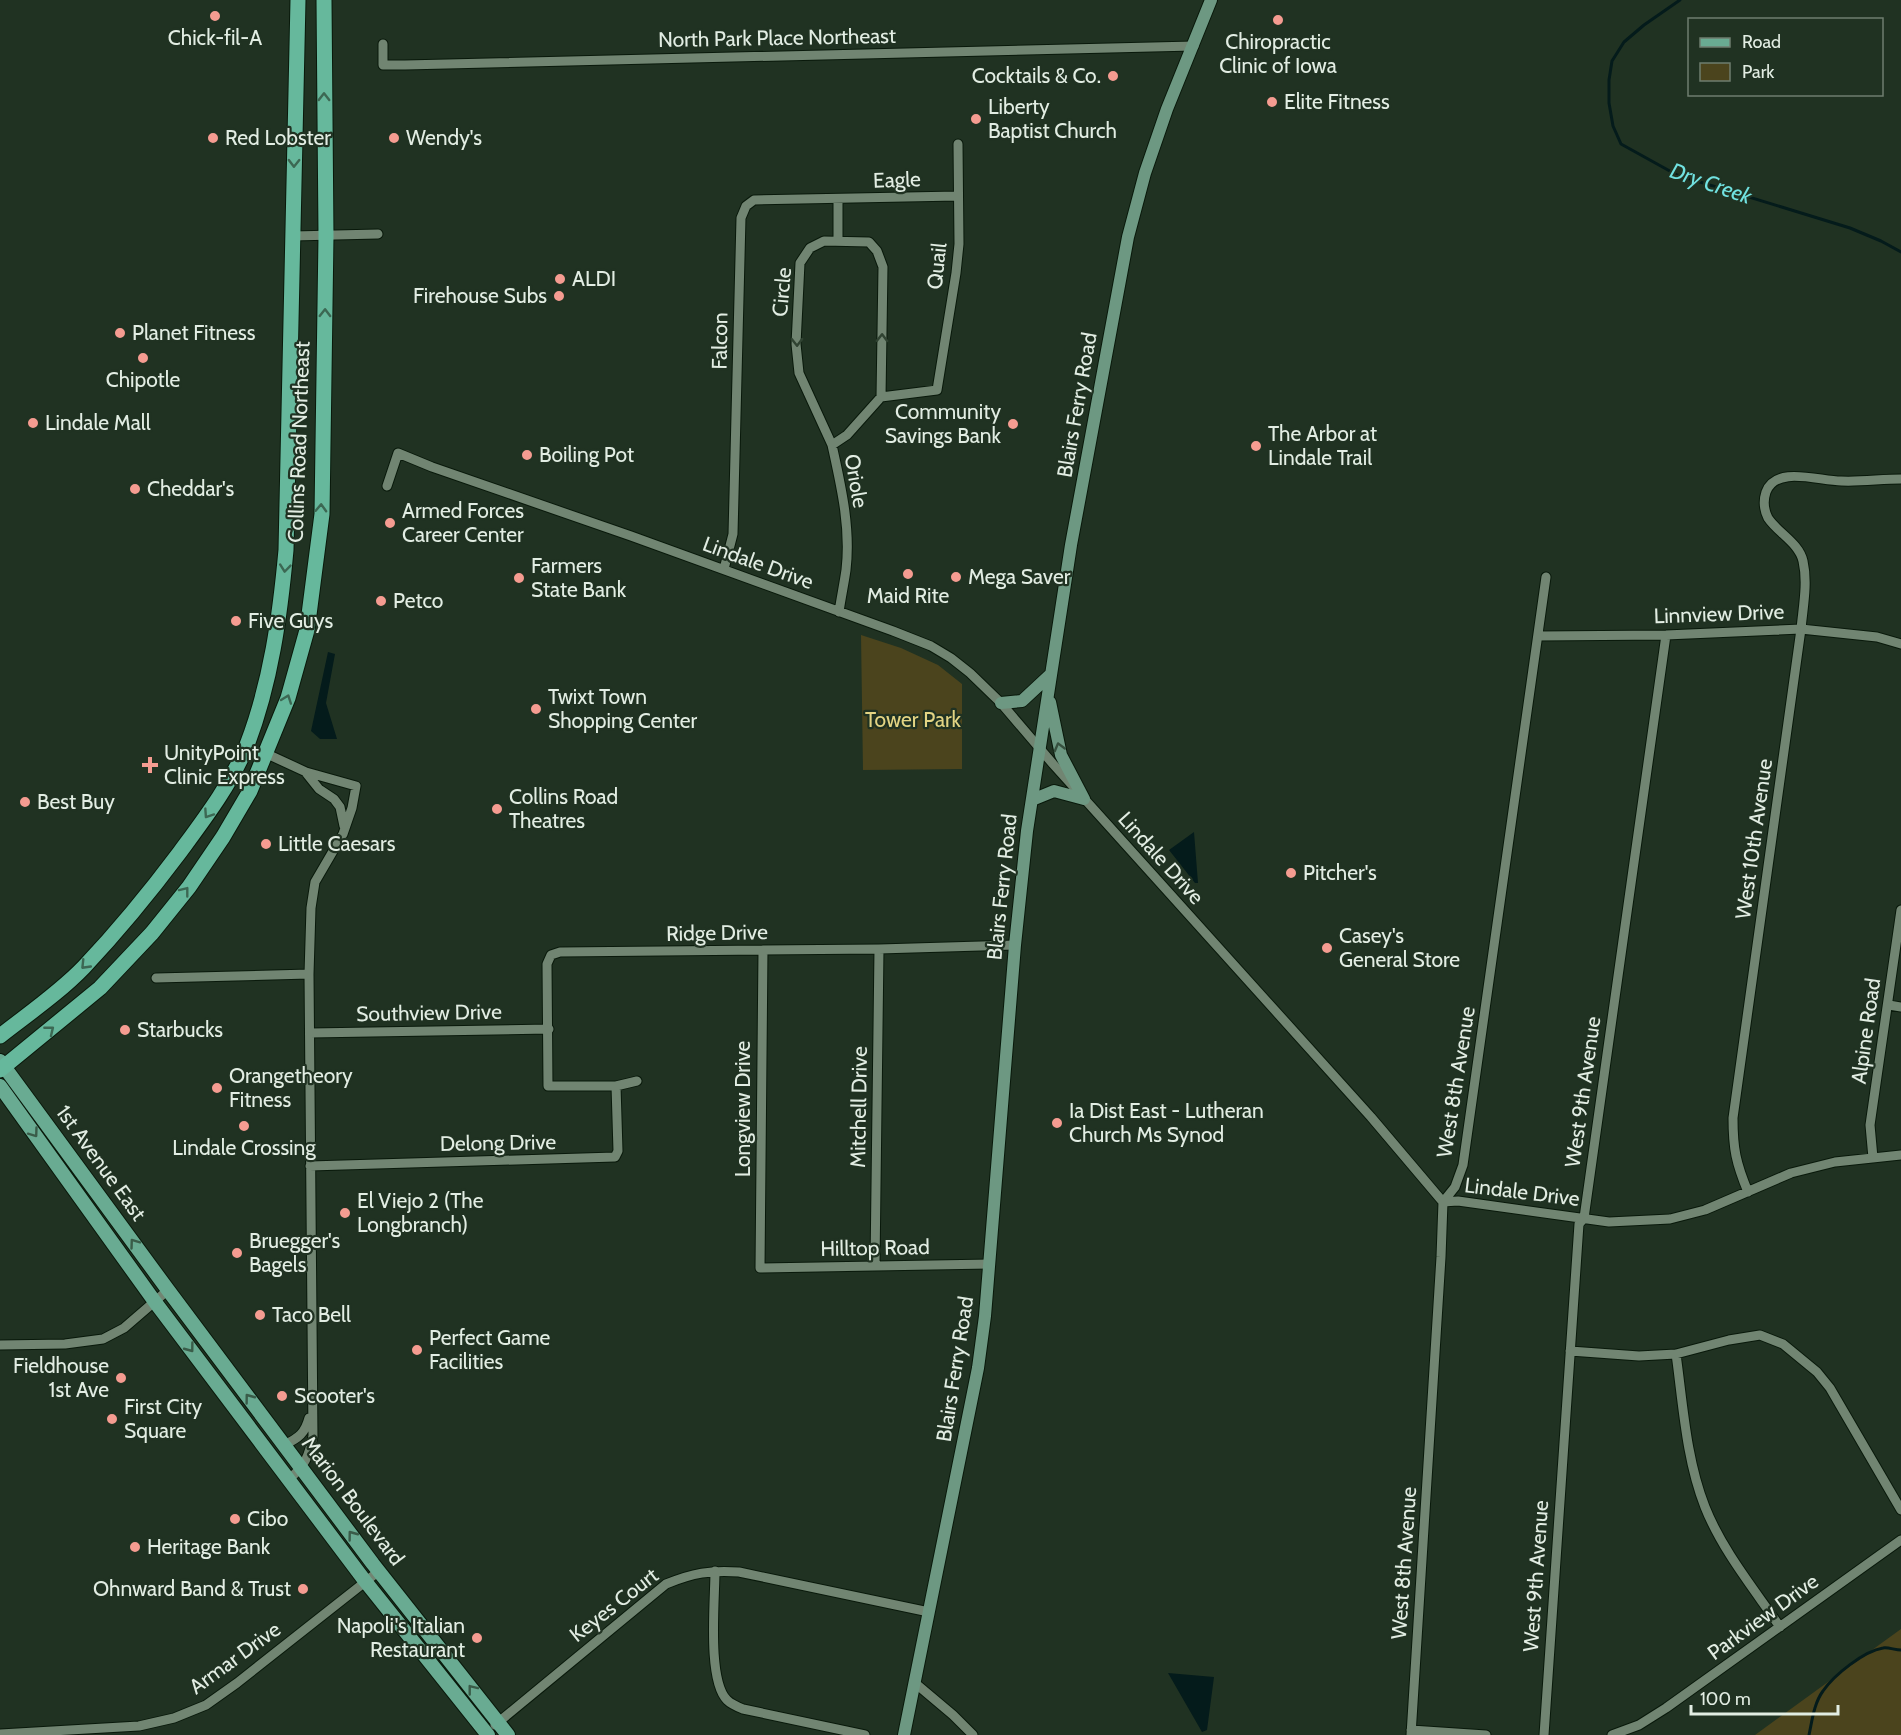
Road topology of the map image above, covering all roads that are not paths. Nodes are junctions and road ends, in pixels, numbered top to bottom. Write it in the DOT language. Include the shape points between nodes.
graph roads {
  1 [pos="298,0"];
  2 [pos="324,0"];
  3 [pos="1211,0"];
  4 [pos="383,44"];
  5 [pos="1192,49"];
  6 [pos="958,144"];
  7 [pos="958,196"];
  8 [pos="838,200"];
  9 [pos="378,234"];
  10 [pos="293,236"];
  11 [pos="326,236"];
  12 [pos="838,241"];
  13 [pos="881,397"];
  14 [pos="832,445"];
  15 [pos="1901,479"];
  16 [pos="387,486"];
  17 [pos="724,569"];
  18 [pos="1546,577"];
  19 [pos="838,612"];
  20 [pos="1801,629"];
  21 [pos="1666,635"];
  22 [pos="1538,636"];
  23 [pos="1901,644"];
  24 [pos="1051,674"];
  25 [pos="1048,690"];
  26 [pos="1001,703"];
  27 [pos="1039,749"];
  28 [pos="265,753"];
  29 [pos="306,772"];
  30 [pos="1084,799"];
  31 [pos="1032,800"];
  32 [pos="345,828"];
  33 [pos="1901,910"];
  34 [pos="1015,945"];
  35 [pos="879,949"];
  36 [pos="763,950"];
  37 [pos="309,974"];
  38 [pos="156,978"];
  39 [pos="1889,1005"];
  40 [pos="1901,1007"];
  41 [pos="549,1029"];
  42 [pos="310,1033"];
  43 [pos="0,1036"];
  44 [pos="2,1066"];
  45 [pos="637,1081"];
  46 [pos="0,1086"];
  47 [pos="616,1086"];
  48 [pos="1901,1155"];
  49 [pos="1873,1158"];
  50 [pos="310,1166"];
  51 [pos="1748,1192"];
  52 [pos="1443,1202"];
  53 [pos="1584,1218"];
  54 [pos="990,1264"];
  55 [pos="875,1265"];
  56 [pos="760,1268"];
  57 [pos="168,1290"];
  58 [pos="154,1302"];
  59 [pos="0,1345"];
  60 [pos="1570,1351"];
  61 [pos="1676,1354"];
  62 [pos="312,1407"];
  63 [pos="284,1445"];
  64 [pos="302,1468"];
  65 [pos="289,1479"];
  66 [pos="1901,1510"];
  67 [pos="1901,1540"];
  68 [pos="379,1571"];
  69 [pos="715,1571"];
  70 [pos="365,1581"];
  71 [pos="929,1612"];
  72 [pos="1780,1627"];
  73 [pos="915,1683"];
  74 [pos="498,1722"];
  75 [pos="1411,1732"];
  76 [pos="487,1733"];
  77 [pos="0,1734"];
  78 [pos="508,1735"];
  79 [pos="865,1735"];
  80 [pos="904,1735"];
  81 [pos="973,1735"];
  82 [pos="1486,1735"];
  83 [pos="1544,1735"];
  84 [pos="1612,1735"];
  1 -- 10 [label="highway, Collins Road Northeast, one-way"];
  11 -- 2 [label="highway, Collins Road Northeast, one-way"];
  3 -- 5 [label="main road, Blairs Ferry Road"];
  4 -- 5 [label="street, North Park Place Northeast" via="383,65"];
  5 -- 24 [label="main road, Blairs Ferry Road" via="1147,166 1128,237"];
  6 -- 7 [label="street, Quail"];
  7 -- 8 [label="street, Eagle"];
  7 -- 13 [label="street, Quail" via="956,273 937,390"];
  8 -- 12 [label="street"];
  8 -- 17 [label="street, Falcon" via="754,200 741,218 734,534"];
  9 -- 11 [label="street"];
  10 -- 11 [label="street"];
  10 -- 43 [label="highway, Collins Road Northeast, one-way" via="286,550 279,619 266,685 247,745 204,820 128,918 82,969"];
  28 -- 11 [label="highway, Collins Road Northeast, one-way" via="288,698 307,630 322,514"];
  13 -- 12 [label="street, Circle, one-way" via="883,267 878,251 869,242"];
  12 -- 14 [label="street, Circle, one-way" via="824,241 810,248 800,263 796,344 799,373"];
  13 -- 14 [label="street, Oriole"];
  14 -- 19 [label="street, Oriole" via="846,536 846,569"];
  15 -- 20 [label="street, West 10th Avenue" via="1841,481 1786,476 1774,480 1767,489 1763,502 1768,517 1803,558"];
  16 -- 17 [label="street, Lindale Drive" via="398,453"];
  17 -- 19 [label="street, Lindale Drive"];
  18 -- 22 [label="street, West 8th Avenue"];
  19 -- 26 [label="street, Lindale Drive" via="931,646 970,673"];
  20 -- 21 [label="street, Linnview Drive"];
  20 -- 23 [label="street, Linnview Drive" via="1877,637"];
  20 -- 51 [label="street, West 10th Avenue" via="1733,1118 1733,1147"];
  21 -- 22 [label="street, Linnview Drive"];
  21 -- 53 [label="street, West 9th Avenue"];
  22 -- 52 [label="street, West 8th Avenue" via="1463,1165 1455,1187"];
  24 -- 25 [label="main road, Blairs Ferry Road"];
  24 -- 26 [label="main road" via="1023,701"];
  25 -- 27 [label="main road, Blairs Ferry Road"];
  30 -- 25 [label="main road, one-way" via="1061,755"];
  26 -- 27 [label="street, Lindale Drive"];
  27 -- 30 [label="street, Lindale Drive"];
  27 -- 31 [label="main road, Blairs Ferry Road"];
  28 -- 29 [label="street"];
  44 -- 28 [label="highway, Collins Road Northeast, one-way" via="100,988 152,933 223,837 250,791"];
  29 -- 32 [label="street" via="340,807"];
  29 -- 32 [label="street" via="356,786"];
  30 -- 31 [label="main road" via="1054,791"];
  30 -- 52 [label="street, Lindale Drive"];
  31 -- 34 [label="main road, Blairs Ferry Road"];
  32 -- 37 [label="street" via="315,882"];
  33 -- 39 [label="street, Alpine Road"];
  34 -- 35 [label="street, Ridge Drive"];
  34 -- 54 [label="main road, Blairs Ferry Road"];
  35 -- 36 [label="street, Ridge Drive"];
  35 -- 55 [label="street, Mitchell Drive"];
  36 -- 41 [label="street, Ridge Drive" via="560,952 551,956 547,964"];
  36 -- 56 [label="street, Longview Drive"];
  37 -- 38 [label="street"];
  37 -- 42 [label="street"];
  39 -- 40 [label="street"];
  39 -- 49 [label="street, Alpine Road" via="1870,1125"];
  41 -- 42 [label="street, Southview Drive"];
  41 -- 47 [label="street, Ridge Drive" via="548,1086"];
  42 -- 50 [label="street"];
  57 -- 44 [label="main road, 1st Avenue East, one-way"];
  45 -- 47 [label="street"];
  46 -- 58 [label="main road, 1st Avenue East, one-way"];
  47 -- 50 [label="street, Delong Drive" via="615,1157"];
  48 -- 49 [label="street, Lindale Drive"];
  49 -- 51 [label="street, Lindale Drive" via="1791,1173"];
  50 -- 62 [label="street"];
  51 -- 53 [label="street, Lindale Drive" via="1670,1220 1609,1222"];
  52 -- 53 [label="street, Lindale Drive"];
  52 -- 75 [label="street, West 8th Avenue"];
  53 -- 60 [label="street, West 9th Avenue" via="1579,1224"];
  54 -- 55 [label="street, Hilltop Road"];
  54 -- 71 [label="main road, Blairs Ferry Road" via="978,1368"];
  55 -- 56 [label="street, Hilltop Road"];
  57 -- 58 [label="street"];
  63 -- 57 [label="main road, Marion Boulevard, one-way"];
  58 -- 59 [label="street" via="124,1328 103,1339"];
  58 -- 65 [label="main road, Marion Boulevard, one-way"];
  60 -- 61 [label="street" via="1639,1356"];
  60 -- 83 [label="street, West 9th Avenue"];
  61 -- 66 [label="street" via="1760,1335 1783,1344 1818,1372 1830,1388"];
  61 -- 72 [label="street" via="1694,1472 1705,1508 1729,1552"];
  62 -- 63 [label="street" via="306,1431"];
  62 -- 64 [label="street" via="313,1436"];
  63 -- 64 [label="main road, Marion Boulevard"];
  64 -- 65 [label="street"];
  68 -- 64 [label="main road, Marion Boulevard, one-way"];
  65 -- 70 [label="main road, Marion Boulevard"];
  67 -- 72 [label="street, Parkview Drive"];
  68 -- 70 [label="street, Armar Drive"];
  74 -- 68 [label="main road, Marion Boulevard, one-way"];
  69 -- 71 [label="street, Keyes Court" via="739,1572"];
  69 -- 74 [label="street, Keyes Court" via="691,1574 666,1584"];
  69 -- 79 [label="street" via="714,1665 726,1700 743,1710"];
  70 -- 76 [label="main road, Marion Boulevard"];
  70 -- 77 [label="street, Armar Drive" via="206,1705 139,1726"];
  71 -- 73 [label="main road, Blairs Ferry Road"];
  72 -- 84 [label="street, Parkview Drive" via="1666,1708"];
  73 -- 80 [label="main road, Blairs Ferry Road"];
  73 -- 81 [label="street"];
  74 -- 76 [label="street, Keyes Court"];
  74 -- 78 [label="main road, Marion Boulevard"];
  75 -- 82 [label="street"];
}
